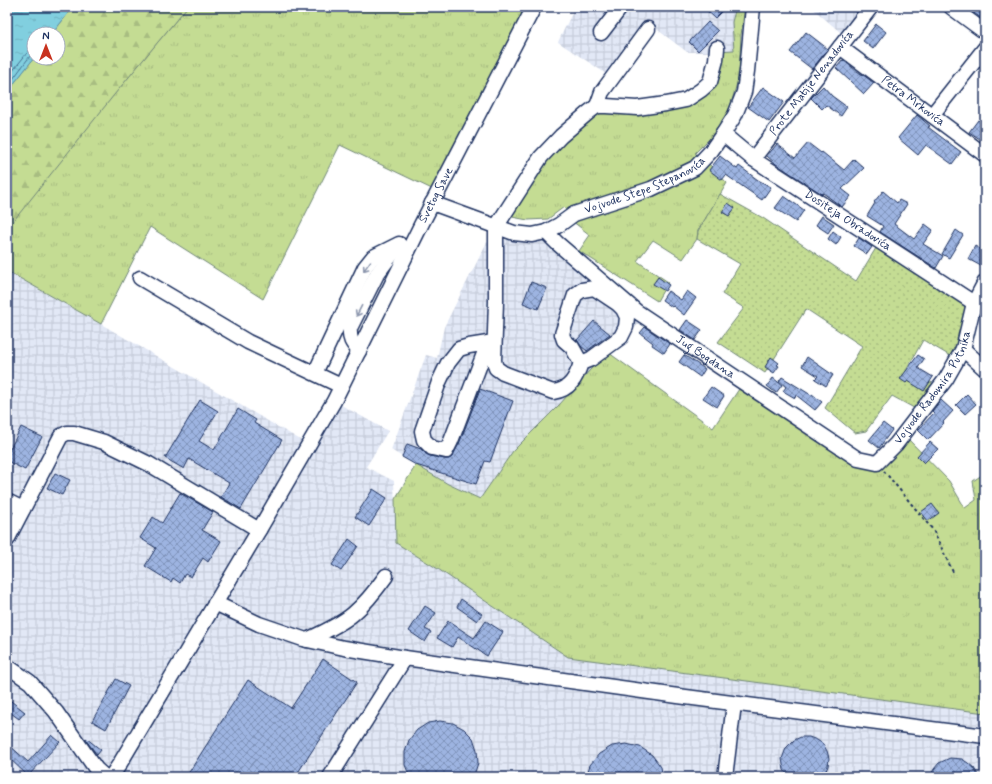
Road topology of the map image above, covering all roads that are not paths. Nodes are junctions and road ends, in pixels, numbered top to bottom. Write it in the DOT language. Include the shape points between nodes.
graph roads {
  1 [pos="534,7"];
  2 [pos="621,7"];
  3 [pos="754,7"];
  4 [pos="871,7"];
  5 [pos="951,7"];
  6 [pos="648,28"];
  7 [pos="985,32"];
  8 [pos="601,33"];
  9 [pos="840,47"];
  10 [pos="717,48"];
  11 [pos="985,48"];
  12 [pos="597,106"];
  13 [pos="932,115"];
  14 [pos="723,134"];
  15 [pos="985,156"];
  16 [pos="753,159"];
  17 [pos="432,203"];
  18 [pos="422,223"];
  19 [pos="496,226"];
  20 [pos="546,232"];
  21 [pos="399,244"];
  22 [pos="140,278"];
  23 [pos="985,282"];
  24 [pos="974,303"];
  25 [pos="491,343"];
  26 [pos="963,349"];
  27 [pos="359,351"];
  28 [pos="581,363"];
  29 [pos="985,369"];
  30 [pos="315,373"];
  31 [pos="341,386"];
  32 [pos="877,463"];
  33 [pos="7,501"];
  34 [pos="23,509"];
  35 [pos="259,530"];
  36 [pos="7,540"];
  37 [pos="386,576"];
  38 [pos="216,603"];
  39 [pos="307,640"];
  40 [pos="405,658"];
  41 [pos="7,666"];
  42 [pos="734,704"];
  43 [pos="985,736"];
  44 [pos="105,777"];
  45 [pos="111,777"];
  46 [pos="330,777"];
  47 [pos="725,777"];
  1 -- 17 [label="street, Svetog Save"];
  2 -- 8 [label="street"];
  3 -- 14 [label="street, Vojvode Stepe Stepanovića" via="744,92 735,115"];
  4 -- 9 [label="street, Prote Matije Nenadovića"];
  5 -- 7 [label="street"];
  6 -- 12 [label="street" via="602,92"];
  9 -- 13 [label="street, Petra Mrkovića"];
  9 -- 16 [label="street, Prote Matije Nenadovića"];
  10 -- 12 [label="street" via="710,82 686,100 637,108"];
  11 -- 13 [label="street"];
  12 -- 19 [label="street" via="560,136 541,157"];
  13 -- 15 [label="street, Petra Mrkovića"];
  14 -- 16 [label="street, Dositeja Obradovića"];
  14 -- 20 [label="street, Vojvode Stepe Stepanovića" via="695,168 651,189 574,214"];
  16 -- 24 [label="street, Dositeja Obradovića"];
  17 -- 18 [label="street, Svetog Save"];
  17 -- 19 [label="street, Vojvode Stepe Stepanovića"];
  18 -- 21 [label="street"];
  18 -- 27 [label="street, Svetog Save"];
  19 -- 20 [label="street, Vojvode Stepe Stepanovića" via="514,233"];
  19 -- 25 [label="street" via="496,301"];
  20 -- 32 [label="street, Jug Bogdana" via="636,311 858,459"];
  21 -- 27 [label="street, one-way" via="377,274 350,328 352,343"];
  21 -- 30 [label="street, one-way" via="374,257 365,267"];
  22 -- 30 [label="street" via="248,342"];
  23 -- 24 [label="street, Vojvode Radomira Putnika"];
  24 -- 26 [label="street, Vojvode Radomira Putnika"];
  25 -- 25 [label="street" via="459,349 448,363 422,431 424,440 432,448 446,451"];
  25 -- 28 [label="street" via="496,368 553,392 560,392 573,382"];
  26 -- 29 [label="street"];
  26 -- 32 [label="street, Vojvode Radomira Putnika" via="946,379 896,444"];
  27 -- 31 [label="street, Svetog Save"];
  28 -- 28 [label="street" via="591,359 621,337 626,327 627,317 623,309 594,288 582,290 575,295 562,334"];
  30 -- 31 [label="street"];
  31 -- 35 [label="street, Svetog Save"];
  33 -- 34 [label="street"];
  34 -- 35 [label="street" via="61,436 74,433 104,442 149,464"];
  34 -- 36 [label="street"];
  35 -- 38 [label="street, Svetog Save"];
  37 -- 39 [label="street" via="352,615"];
  38 -- 39 [label="street" via="259,624"];
  38 -- 45 [label="street, Svetog Save"];
  39 -- 40 [label="street"];
  40 -- 42 [label="street"];
  40 -- 46 [label="street"];
  41 -- 44 [label="street" via="30,682 56,712 96,769"];
  42 -- 43 [label="street"];
  42 -- 47 [label="street"];
}
